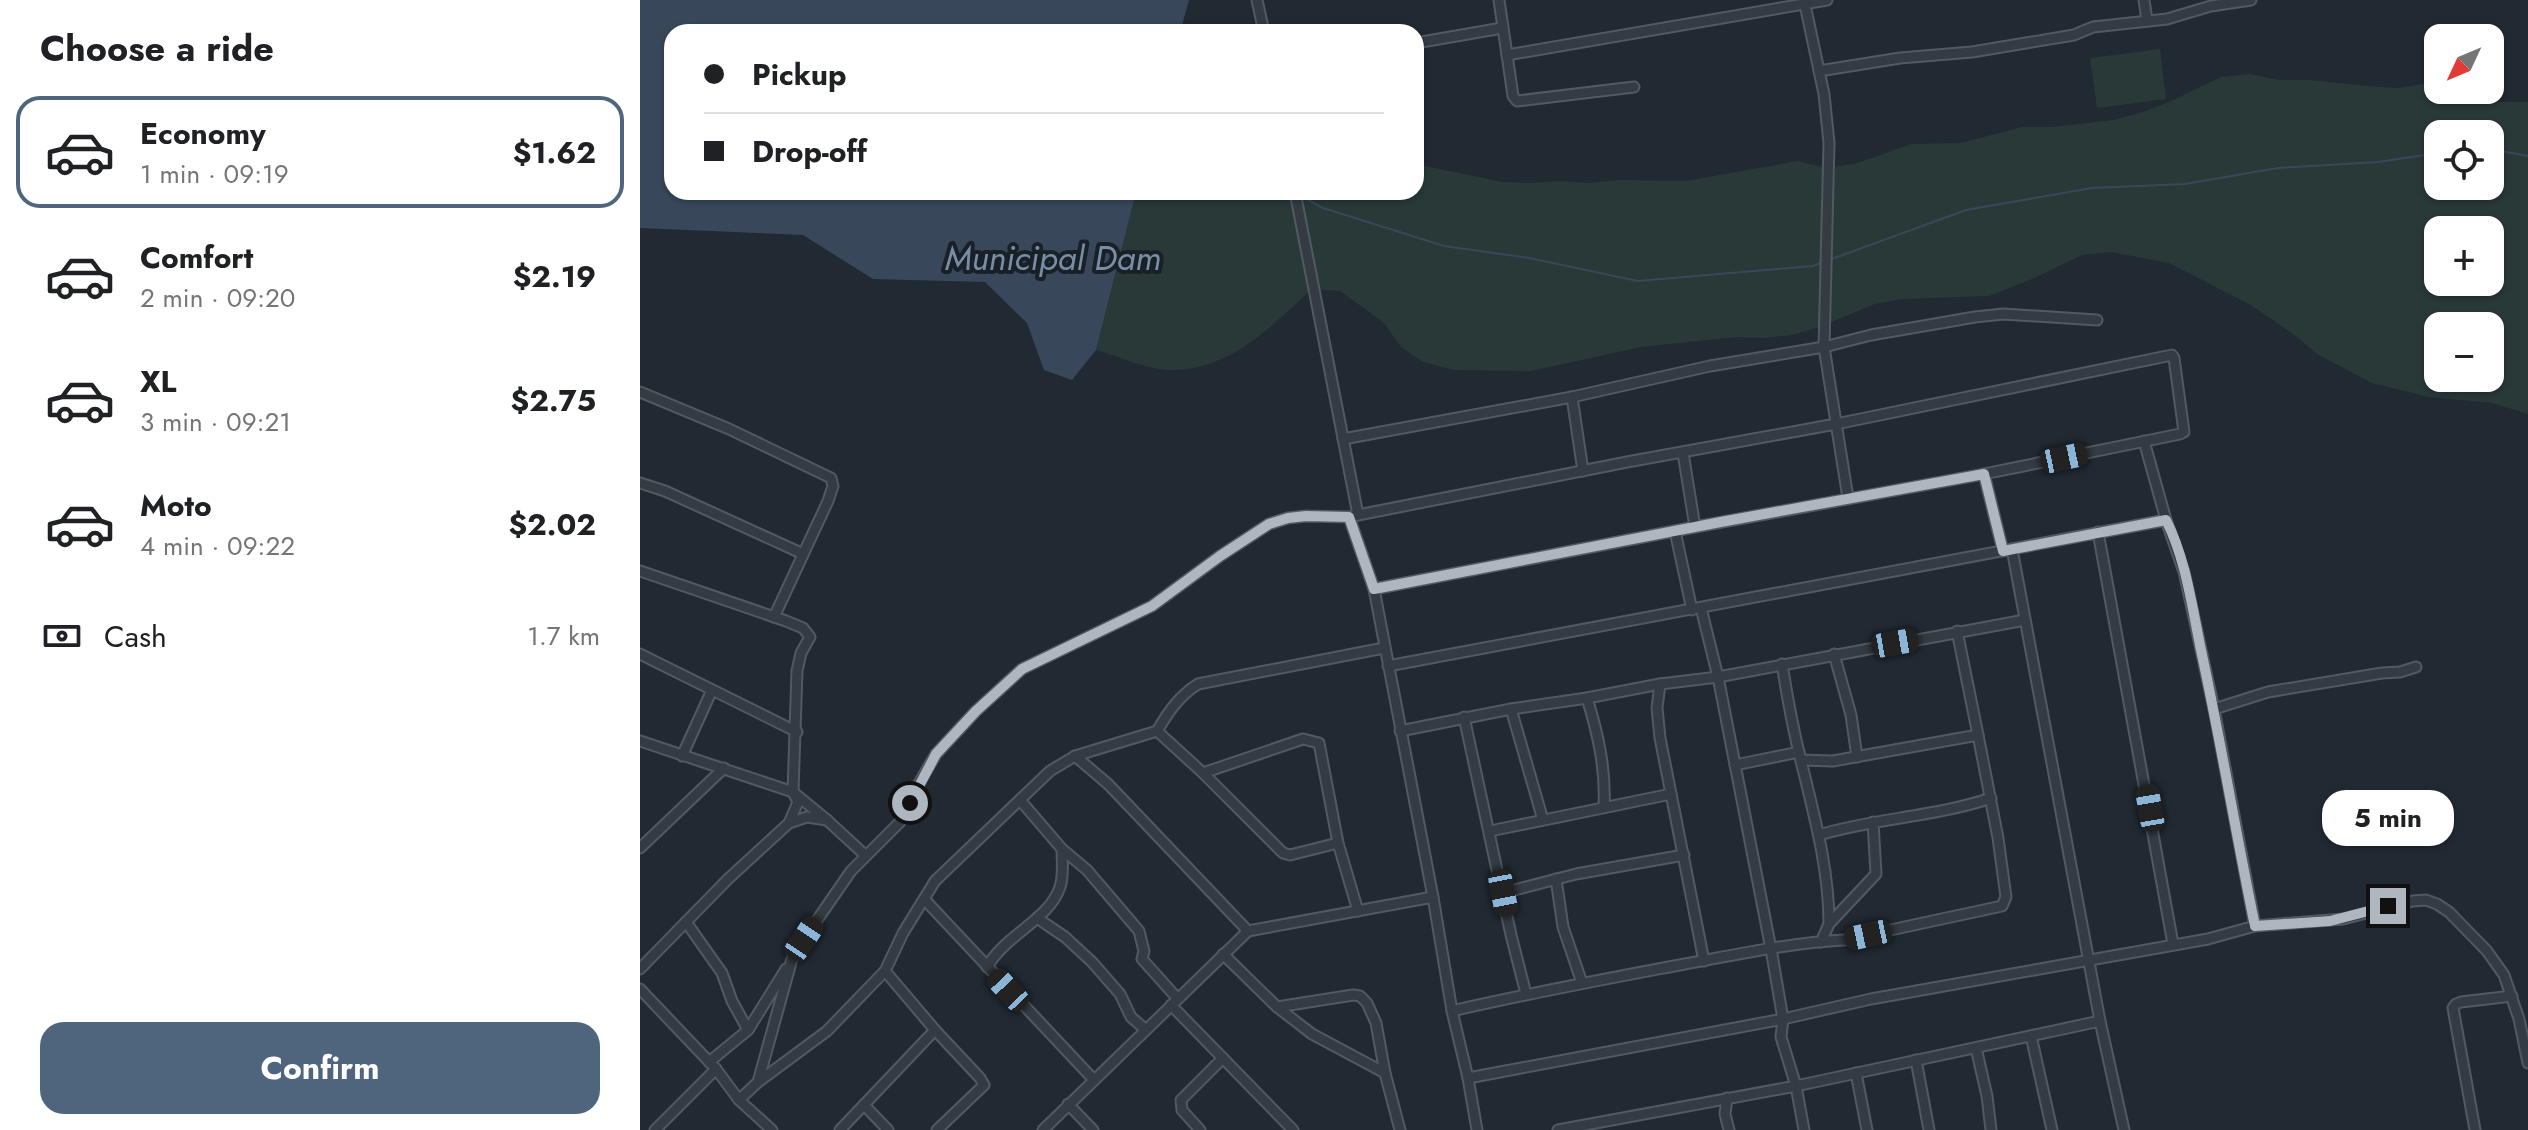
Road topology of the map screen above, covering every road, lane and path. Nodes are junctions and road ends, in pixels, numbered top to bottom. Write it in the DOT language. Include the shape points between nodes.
graph roads {
  1 [pos="1257,0"];
  2 [pos="1499,0"];
  3 [pos="1827,0"];
  4 [pos="2144,0"];
  5 [pos="2251,0"];
  6 [pos="1805,2"];
  7 [pos="2147,20"];
  8 [pos="1262,24"];
  9 [pos="1502,28"];
  10 [pos="1424,41"];
  11 [pos="1507,55"];
  12 [pos="1819,71"];
  13 [pos="1634,87"];
  14 [pos="1297,200"];
  15 [pos="2097,320"];
  16 [pos="1824,347"];
  17 [pos="640,392"];
  18 [pos="1572,397"];
  19 [pos="1836,424"];
  20 [pos="1343,439"];
  21 [pos="2144,441"];
  22 [pos="1683,453"];
  23 [pos="1583,471"];
  24 [pos="1984,474"];
  25 [pos="640,483"];
  26 [pos="1848,498"];
  27 [pos="1354,516"];
  28 [pos="2166,520"];
  29 [pos="1695,527"];
  30 [pos="1675,531"];
  31 [pos="2098,532"];
  32 [pos="2007,550"];
  33 [pos="801,553"];
  34 [pos="640,571"];
  35 [pos="1374,589"];
  36 [pos="1697,609"];
  37 [pos="774,617"];
  38 [pos="2025,620"];
  39 [pos="1957,631"];
  40 [pos="1384,648"];
  41 [pos="640,654"];
  42 [pos="1834,654"];
  43 [pos="1782,664"];
  44 [pos="1388,666"];
  45 [pos="2416,667"];
  46 [pos="1718,677"];
  47 [pos="1660,684"];
  48 [pos="712,690"];
  49 [pos="1587,698"];
  50 [pos="1511,709"];
  51 [pos="2214,709"];
  52 [pos="1464,717"];
  53 [pos="1157,731"];
  54 [pos="1400,731"];
  55 [pos="797,732"];
  56 [pos="1978,735"];
  57 [pos="640,741"];
  58 [pos="682,756"];
  59 [pos="1075,756"];
  60 [pos="1800,756"];
  61 [pos="1857,757"];
  62 [pos="1735,765"];
  63 [pos="724,768"];
  64 [pos="1203,773"];
  65 [pos="793,792"];
  66 [pos="1671,794"];
  67 [pos="1991,798"];
  68 [pos="1020,800"];
  69 [pos="1604,807"];
  70 [pos="827,820"];
  71 [pos="1543,820"];
  72 [pos="1873,822"];
  73 [pos="789,823"];
  74 [pos="1490,831"];
  75 [pos="1819,835"];
  76 [pos="1338,843"];
  77 [pos="640,848"];
  78 [pos="1062,849"];
  79 [pos="865,855"];
  80 [pos="1684,855"];
  81 [pos="1556,879"];
  82 [pos="1503,893"];
  83 [pos="1433,897"];
  84 [pos="925,900"];
  85 [pos="1358,911"];
  86 [pos="1037,918"];
  87 [pos="686,922"];
  88 [pos="1829,924"];
  89 [pos="2255,926"];
  90 [pos="1248,931"];
  91 [pos="1821,942"];
  92 [pos="2173,944"];
  93 [pos="1771,949"];
  94 [pos="1223,954"];
  95 [pos="792,959"];
  96 [pos="1704,961"];
  97 [pos="2089,961"];
  98 [pos="987,967"];
  99 [pos="640,969"];
  100 [pos="885,971"];
  101 [pos="1582,983"];
  102 [pos="640,989"];
  103 [pos="1526,994"];
  104 [pos="2512,996"];
  105 [pos="1174,1002"];
  106 [pos="1277,1007"];
  107 [pos="1452,1011"];
  108 [pos="2524,1018"];
  109 [pos="1783,1019"];
  110 [pos="2100,1021"];
  111 [pos="748,1030"];
  112 [pos="935,1030"];
  113 [pos="1146,1030"];
  114 [pos="2031,1036"];
  115 [pos="1976,1048"];
  116 [pos="1223,1058"];
  117 [pos="1916,1060"];
  118 [pos="2528,1063"];
  119 [pos="713,1066"];
  120 [pos="1385,1073"];
  121 [pos="1856,1073"];
  122 [pos="1468,1078"];
  123 [pos="1094,1080"];
  124 [pos="758,1082"];
  125 [pos="1796,1086"];
  126 [pos="1727,1098"];
  127 [pos="739,1100"];
  128 [pos="1068,1104"];
  129 [pos="864,1105"];
  130 [pos="1608,1125"];
  131 [pos="655,1130"];
  132 [pos="772,1130"];
  133 [pos="840,1130"];
  134 [pos="888,1130"];
  135 [pos="937,1130"];
  136 [pos="1043,1130"];
  137 [pos="1093,1130"];
  138 [pos="1200,1130"];
  139 [pos="1293,1130"];
  140 [pos="1400,1130"];
  141 [pos="1477,1130"];
  142 [pos="1558,1130"];
  143 [pos="1729,1130"];
  144 [pos="1804,1130"];
  145 [pos="1867,1130"];
  146 [pos="1929,1130"];
  147 [pos="1991,1130"];
  148 [pos="2052,1130"];
  149 [pos="2124,1130"];
  150 [pos="2475,1130"];
  1 -- 8 [label="street"];
  2 -- 9 [label="street"];
  3 -- 6 [label="street"];
  4 -- 7 [label="street"];
  5 -- 7 [label="street"];
  6 -- 11 [label="street"];
  6 -- 12 [label="street"];
  7 -- 12 [label="street" via="1972,52"];
  9 -- 10 [label="street"];
  9 -- 11 [label="street"];
  11 -- 13 [label="street" via="1517,101"];
  12 -- 16 [label="street" via="1829,143"];
  14 -- 20 [label="street"];
  15 -- 16 [label="street" via="2003,314"];
  16 -- 18 [label="street"];
  16 -- 19 [label="street"];
  17 -- 33 [label="street" via="829,476 833,486 828,501"];
  18 -- 20 [label="street"];
  18 -- 23 [label="street"];
  19 -- 21 [label="street" via="2172,355 2184,432"];
  19 -- 22 [label="street"];
  19 -- 26 [label="street"];
  20 -- 27 [label="street"];
  21 -- 24 [label="street"];
  21 -- 28 [label="street"];
  22 -- 23 [label="street"];
  22 -- 29 [label="street"];
  23 -- 27 [label="street"];
  24 -- 26 [label="street"];
  24 -- 32 [label="street"];
  25 -- 33 [label="street"];
  26 -- 29 [label="street"];
  27 -- 35 [label="street"];
  27 -- 79 [label="street" via="1306,516 1269,524 1152,606 1022,669 936,754 901,821"];
  28 -- 31 [label="street"];
  28 -- 51 [label="street" via="2180,556"];
  29 -- 30 [label="street"];
  30 -- 35 [label="street"];
  30 -- 36 [label="street"];
  31 -- 32 [label="street"];
  31 -- 92 [label="street"];
  32 -- 36 [label="street"];
  32 -- 38 [label="street"];
  33 -- 37 [label="street"];
  34 -- 37 [label="street"];
  35 -- 40 [label="street"];
  36 -- 44 [label="street"];
  36 -- 46 [label="street"];
  37 -- 55 [label="street" via="803,628 810,637 797,671"];
  38 -- 39 [label="street"];
  38 -- 97 [label="street"];
  39 -- 42 [label="street"];
  39 -- 56 [label="street"];
  40 -- 44 [label="street"];
  40 -- 53 [label="street" via="1198,684 1174,704"];
  41 -- 48 [label="street"];
  42 -- 43 [label="street"];
  42 -- 61 [label="street"];
  43 -- 46 [label="street"];
  43 -- 60 [label="street"];
  44 -- 54 [label="street"];
  45 -- 51 [label="street" via="2268,692"];
  46 -- 47 [label="street"];
  46 -- 62 [label="street"];
  47 -- 49 [label="street"];
  47 -- 66 [label="street" via="1660,738"];
  48 -- 55 [label="street"];
  48 -- 58 [label="street"];
  49 -- 50 [label="street"];
  49 -- 69 [label="street" via="1601,749"];
  50 -- 52 [label="street"];
  50 -- 71 [label="street"];
  51 -- 89 [label="street"];
  52 -- 54 [label="street"];
  52 -- 74 [label="street"];
  53 -- 59 [label="street"];
  53 -- 64 [label="street"];
  54 -- 83 [label="street"];
  55 -- 65 [label="street"];
  56 -- 61 [label="street"];
  56 -- 67 [label="street"];
  57 -- 58 [label="street"];
  58 -- 63 [label="street"];
  59 -- 68 [label="street"];
  59 -- 90 [label="street"];
  60 -- 61 [label="street" via="1833,761"];
  60 -- 62 [label="street"];
  60 -- 75 [label="street"];
  62 -- 93 [label="street"];
  63 -- 65 [label="street"];
  63 -- 77 [label="street"];
  64 -- 76 [label="street" via="1283,853"];
  64 -- 76 [label="street" via="1303,739 1316,741"];
  65 -- 70 [label="street"];
  65 -- 73 [label="street" via="798,802"];
  66 -- 69 [label="street"];
  66 -- 80 [label="street"];
  67 -- 72 [label="street"];
  67 -- 91 [label="street" via="2006,897 2002,906"];
  68 -- 78 [label="street"];
  68 -- 84 [label="street" via="935,881"];
  69 -- 71 [label="street"];
  70 -- 73 [label="street" via="807,817"];
  70 -- 79 [label="street"];
  71 -- 74 [label="street"];
  72 -- 75 [label="street"];
  72 -- 88 [label="street" via="1876,874"];
  73 -- 87 [label="street"];
  74 -- 82 [label="street"];
  75 -- 88 [label="street"];
  76 -- 85 [label="street"];
  78 -- 86 [label="street" via="1061,884"];
  78 -- 105 [label="street" via="1139,931 1142,959"];
  79 -- 95 [label="street"];
  80 -- 81 [label="street"];
  80 -- 96 [label="street"];
  81 -- 82 [label="street"];
  81 -- 101 [label="street" via="1563,927"];
  82 -- 103 [label="street"];
  83 -- 85 [label="street"];
  83 -- 107 [label="street"];
  84 -- 98 [label="street"];
  84 -- 100 [label="street"];
  85 -- 90 [label="street"];
  86 -- 98 [label="street" via="1002,945"];
  86 -- 113 [label="street" via="1092,962"];
  87 -- 99 [label="street"];
  87 -- 111 [label="street" via="722,973"];
  88 -- 91 [label="street"];
  89 -- 92 [label="street"];
  89 -- 104 [label="street" via="2330,921 2426,900 2449,912 2487,951"];
  90 -- 94 [label="street"];
  91 -- 93 [label="street"];
  92 -- 97 [label="street"];
  93 -- 96 [label="street"];
  93 -- 109 [label="street"];
  94 -- 105 [label="street"];
  94 -- 106 [label="street"];
  95 -- 111 [label="street"];
  95 -- 124 [label="street"];
  96 -- 101 [label="street"];
  97 -- 109 [label="street"];
  97 -- 110 [label="street"];
  98 -- 123 [label="street"];
  100 -- 112 [label="street"];
  100 -- 124 [label="street" via="827,1031"];
  101 -- 103 [label="street"];
  102 -- 119 [label="street"];
  103 -- 107 [label="street"];
  104 -- 108 [label="street"];
  104 -- 150 [label="street" via="2461,1002 2453,1008"];
  105 -- 113 [label="street"];
  105 -- 116 [label="street"];
  106 -- 120 [label="street" via="1312,1034"];
  106 -- 120 [label="street" via="1360,996 1376,1023"];
  107 -- 122 [label="street"];
  108 -- 118 [label="street"];
  109 -- 122 [label="street"];
  109 -- 125 [label="street" via="1781,1037"];
  110 -- 114 [label="street"];
  110 -- 149 [label="street"];
  111 -- 119 [label="street"];
  112 -- 129 [label="street"];
  112 -- 135 [label="street" via="984,1085"];
  113 -- 123 [label="street"];
  114 -- 115 [label="street"];
  114 -- 148 [label="street"];
  115 -- 117 [label="street"];
  115 -- 147 [label="street"];
  116 -- 138 [label="street" via="1181,1100 1182,1110"];
  116 -- 139 [label="street"];
  117 -- 121 [label="street"];
  117 -- 146 [label="street"];
  119 -- 127 [label="street"];
  119 -- 131 [label="street"];
  120 -- 140 [label="street"];
  121 -- 125 [label="street"];
  121 -- 145 [label="street"];
  122 -- 141 [label="street"];
  123 -- 128 [label="street"];
  124 -- 127 [label="street"];
  125 -- 126 [label="street"];
  125 -- 144 [label="street"];
  126 -- 130 [label="street"];
  126 -- 143 [label="street"];
  127 -- 132 [label="street"];
  128 -- 136 [label="street"];
  128 -- 137 [label="street"];
  129 -- 133 [label="street"];
  129 -- 134 [label="street"];
  130 -- 142 [label="street"];
}
